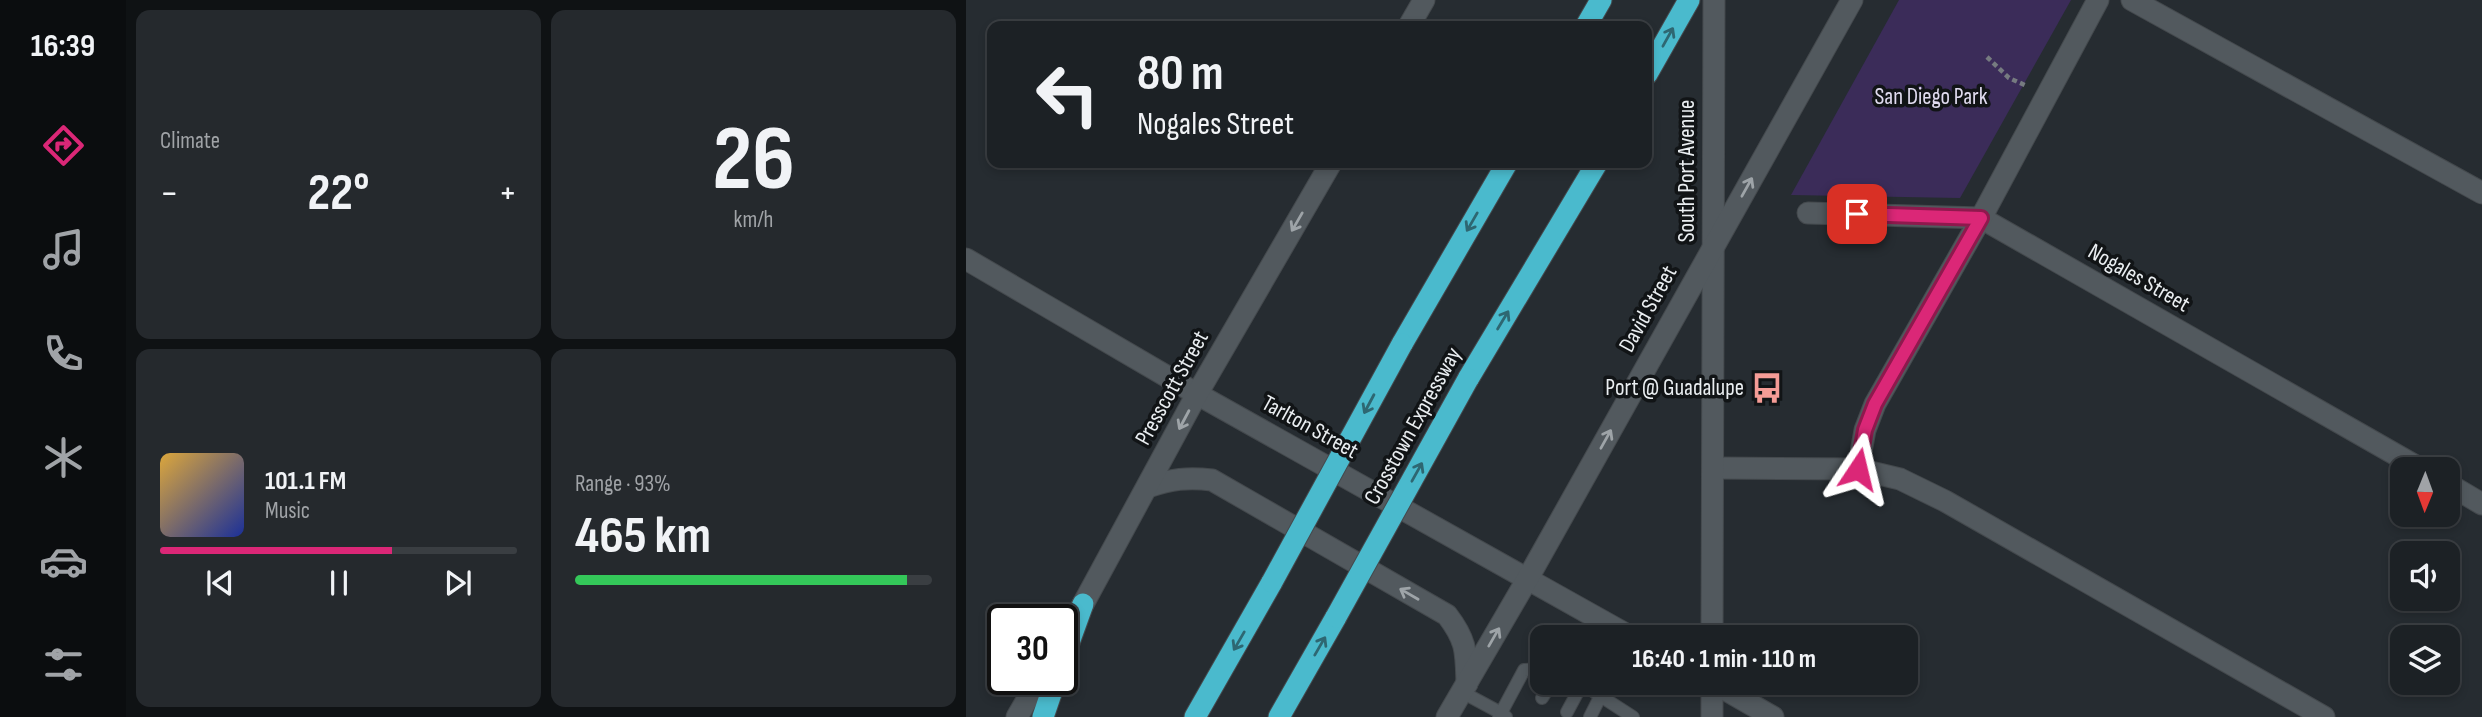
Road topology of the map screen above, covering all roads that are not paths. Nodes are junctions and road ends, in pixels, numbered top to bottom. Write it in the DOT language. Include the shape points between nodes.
graph roads {
  1 [pos="1424,0"];
  2 [pos="1689,0"];
  3 [pos="1714,0"];
  4 [pos="1852,0"];
  5 [pos="2098,0"];
  6 [pos="2132,0"];
  7 [pos="1600,3"];
  8 [pos="1412,21"];
  9 [pos="1589,21"];
  10 [pos="1652,65"];
  11 [pos="1328,168"];
  12 [pos="1504,168"];
  13 [pos="1594,168"];
  14 [pos="2482,193"];
  15 [pos="1808,213"];
  16 [pos="1981,218"];
  17 [pos="1713,246"];
  18 [pos="966,259"];
  19 [pos="1197,394"];
  20 [pos="2400,457"];
  21 [pos="1714,468"];
  22 [pos="1858,469"];
  23 [pos="1148,487"];
  24 [pos="2460,492"];
  25 [pos="2482,504"];
  26 [pos="1528,578"];
  27 [pos="1083,604"];
  28 [pos="1078,613"];
  29 [pos="1078,618"];
  30 [pos="1607,625"];
  31 [pos="1712,625"];
  32 [pos="1530,670"];
  33 [pos="1465,688"];
  34 [pos="1030,695"];
  35 [pos="1050,695"];
  36 [pos="1544,695"];
  37 [pos="1583,695"];
  38 [pos="1590,695"];
  39 [pos="1600,695"];
  40 [pos="1712,695"];
  41 [pos="1735,695"];
  42 [pos="1542,698"];
  43 [pos="1567,712"];
  44 [pos="1502,716"];
  45 [pos="1628,716"];
  46 [pos="1017,717"];
  47 [pos="1042,717"];
  48 [pos="1195,717"];
  49 [pos="1279,717"];
  50 [pos="1447,717"];
  51 [pos="1590,717"];
  52 [pos="1712,717"];
  53 [pos="1773,717"];
  54 [pos="2324,717"];
  1 -- 8 [label="street"];
  10 -- 2 [label="highway, one-way"];
  3 -- 17 [label="street, South Port Avenue"];
  17 -- 4 [label="street, David Street, one-way"];
  5 -- 16 [label="street"];
  6 -- 14 [label="street"];
  7 -- 9 [label="highway"];
  11 -- 19 [label="street, Presscott Street, one-way"];
  12 -- 48 [label="highway, one-way, bridge"];
  49 -- 13 [label="highway, Crosstown Expressway, one-way, bridge" via="1468,379"];
  15 -- 16 [label="street, Nogales Street"];
  16 -- 20 [label="street, Nogales Street"];
  16 -- 22 [label="street" via="1875,404"];
  17 -- 21 [label="street, South Port Avenue"];
  26 -- 17 [label="street, David Street, one-way"];
  18 -- 19 [label="street, Tarlton Street"];
  19 -- 23 [label="street, Presscott Street, one-way"];
  19 -- 26 [label="street, Tarlton Street"];
  21 -- 22 [label="street"];
  21 -- 31 [label="street, South Port Avenue"];
  22 -- 54 [label="street" via="1900,479 1945,501"];
  23 -- 27 [label="street, Presscott Street"];
  33 -- 23 [label="street, one-way" via="1466,650 1447,615 1212,480 1173,478"];
  24 -- 25 [label="street"];
  26 -- 30 [label="street, Tarlton Street"];
  33 -- 26 [label="street, David Street, one-way"];
  27 -- 28 [label="street, Presscott Street"];
  27 -- 29 [label="highway"];
  32 -- 44 [label="lane" via="1524,670"];
  33 -- 44 [label="lane"];
  33 -- 50 [label="street, David Street"];
  34 -- 46 [label="street"];
  35 -- 47 [label="highway"];
  36 -- 42 [label="lane"];
  37 -- 43 [label="lane"];
  38 -- 51 [label="lane"];
  39 -- 45 [label="lane"];
  40 -- 52 [label="street"];
  41 -- 53 [label="street"];
}
